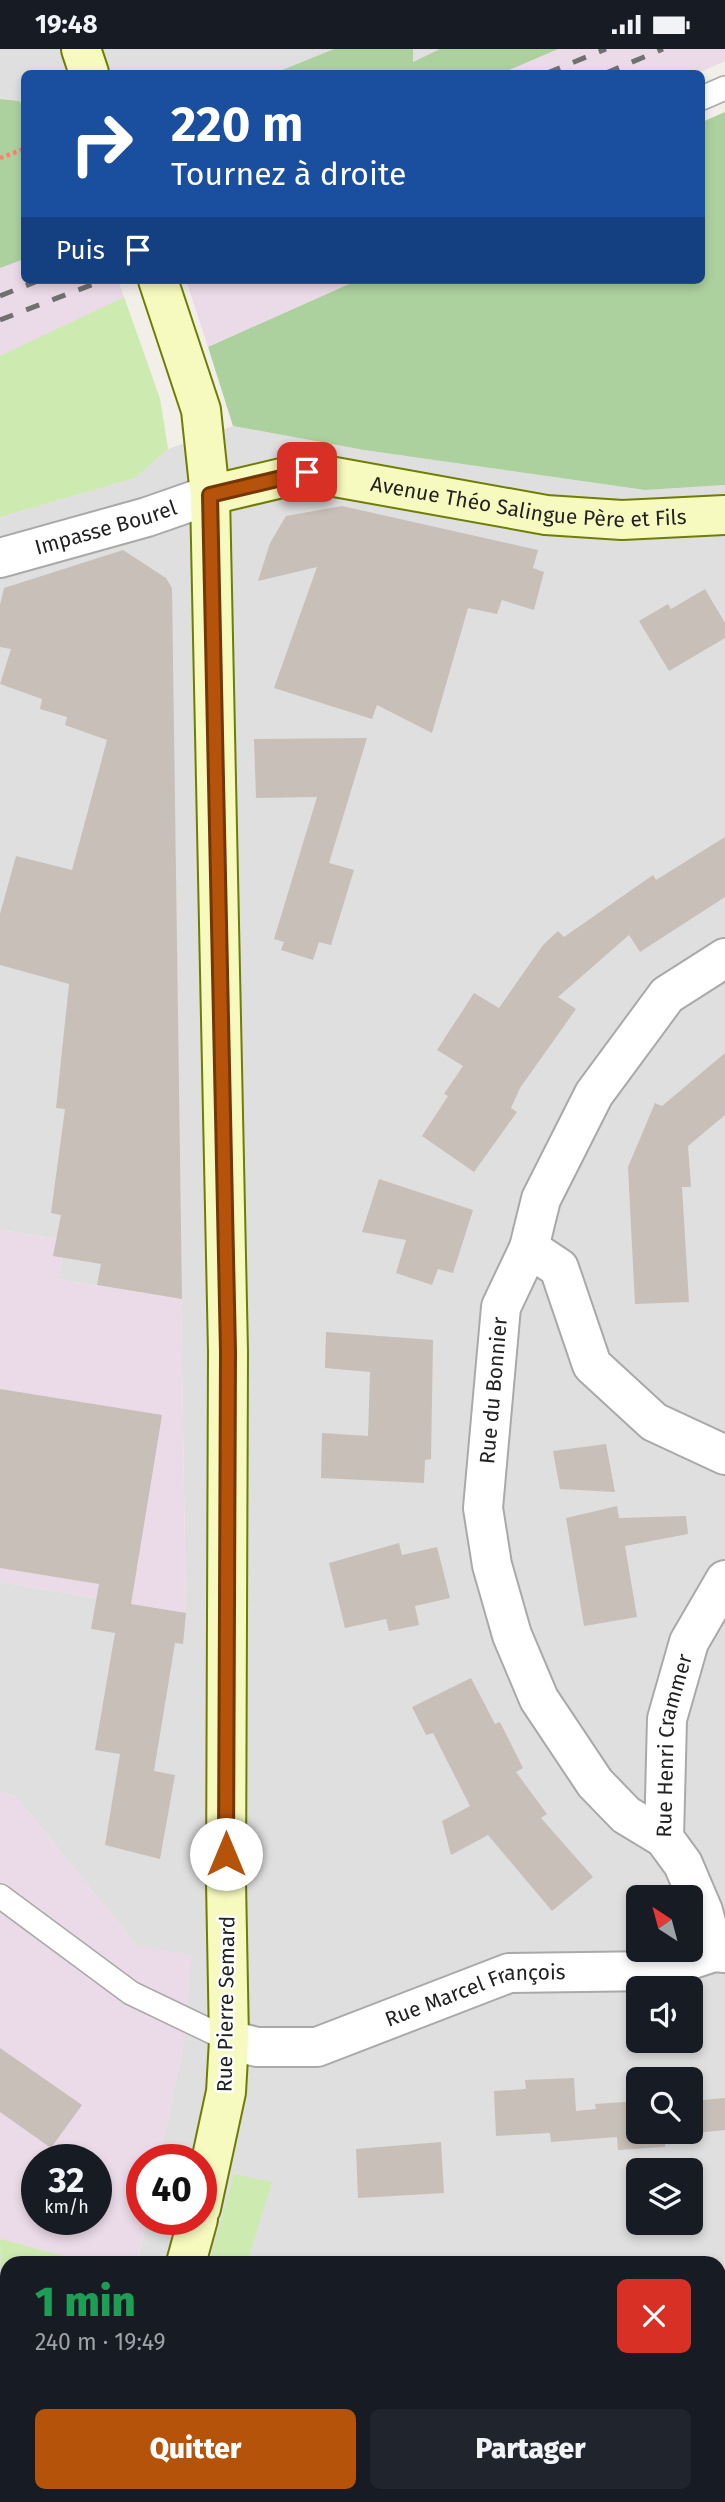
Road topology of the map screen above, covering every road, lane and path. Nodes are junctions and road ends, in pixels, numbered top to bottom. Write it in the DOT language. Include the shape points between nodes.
graph roads {
  1 [pos="80,49"];
  2 [pos="88,70"];
  3 [pos="725,88"];
  4 [pos="705,97"];
  5 [pos="21,150"];
  6 [pos="0,157"];
  7 [pos="159,284"];
  8 [pos="210,495"];
  9 [pos="725,515"];
  10 [pos="0,558"];
  11 [pos="725,958"];
  12 [pos="529,1248"];
  13 [pos="725,1455"];
  14 [pos="725,1580"];
  15 [pos="664,1838"];
  16 [pos="0,1896"];
  17 [pos="720,1952"];
  18 [pos="229,2041"];
  19 [pos="215,2144"];
  20 [pos="194,2235"];
  21 [pos="188,2256"];
  1 -- 2 [label="street"];
  3 -- 4 [label="lane"];
  5 -- 6 [label="path"];
  7 -- 8 [label="street, Rue Pierre Semard" via="201,410"];
  8 -- 9 [label="street, Avenue Théo Salingue Père et Fils" via="307,472 546,515 622,520"];
  8 -- 10 [label="street, Impasse Bourel"];
  8 -- 18 [label="street, Rue Pierre Semard" via="228,1352"];
  11 -- 12 [label="street, Rue du Bonnier" via="667,995 594,1094 541,1199"];
  12 -- 13 [label="street" via="559,1268 592,1365 654,1422"];
  12 -- 15 [label="street, Rue du Bonnier" via="501,1307 483,1508 492,1565 512,1635 540,1699 595,1783 626,1815"];
  14 -- 15 [label="street, Rue Henri Crammer" via="689,1642 667,1719"];
  15 -- 17 [label="street, Rue Henri Crammer" via="683,1864"];
  16 -- 18 [label="lane" via="131,1993"];
  17 -- 18 [label="street, Rue Marcel François" via="656,1971 509,1973 317,2047 257,2047"];
  18 -- 19 [label="street, Rue Pierre Semard" via="226,2092"];
  20 -- 21 [label="street"];
}
